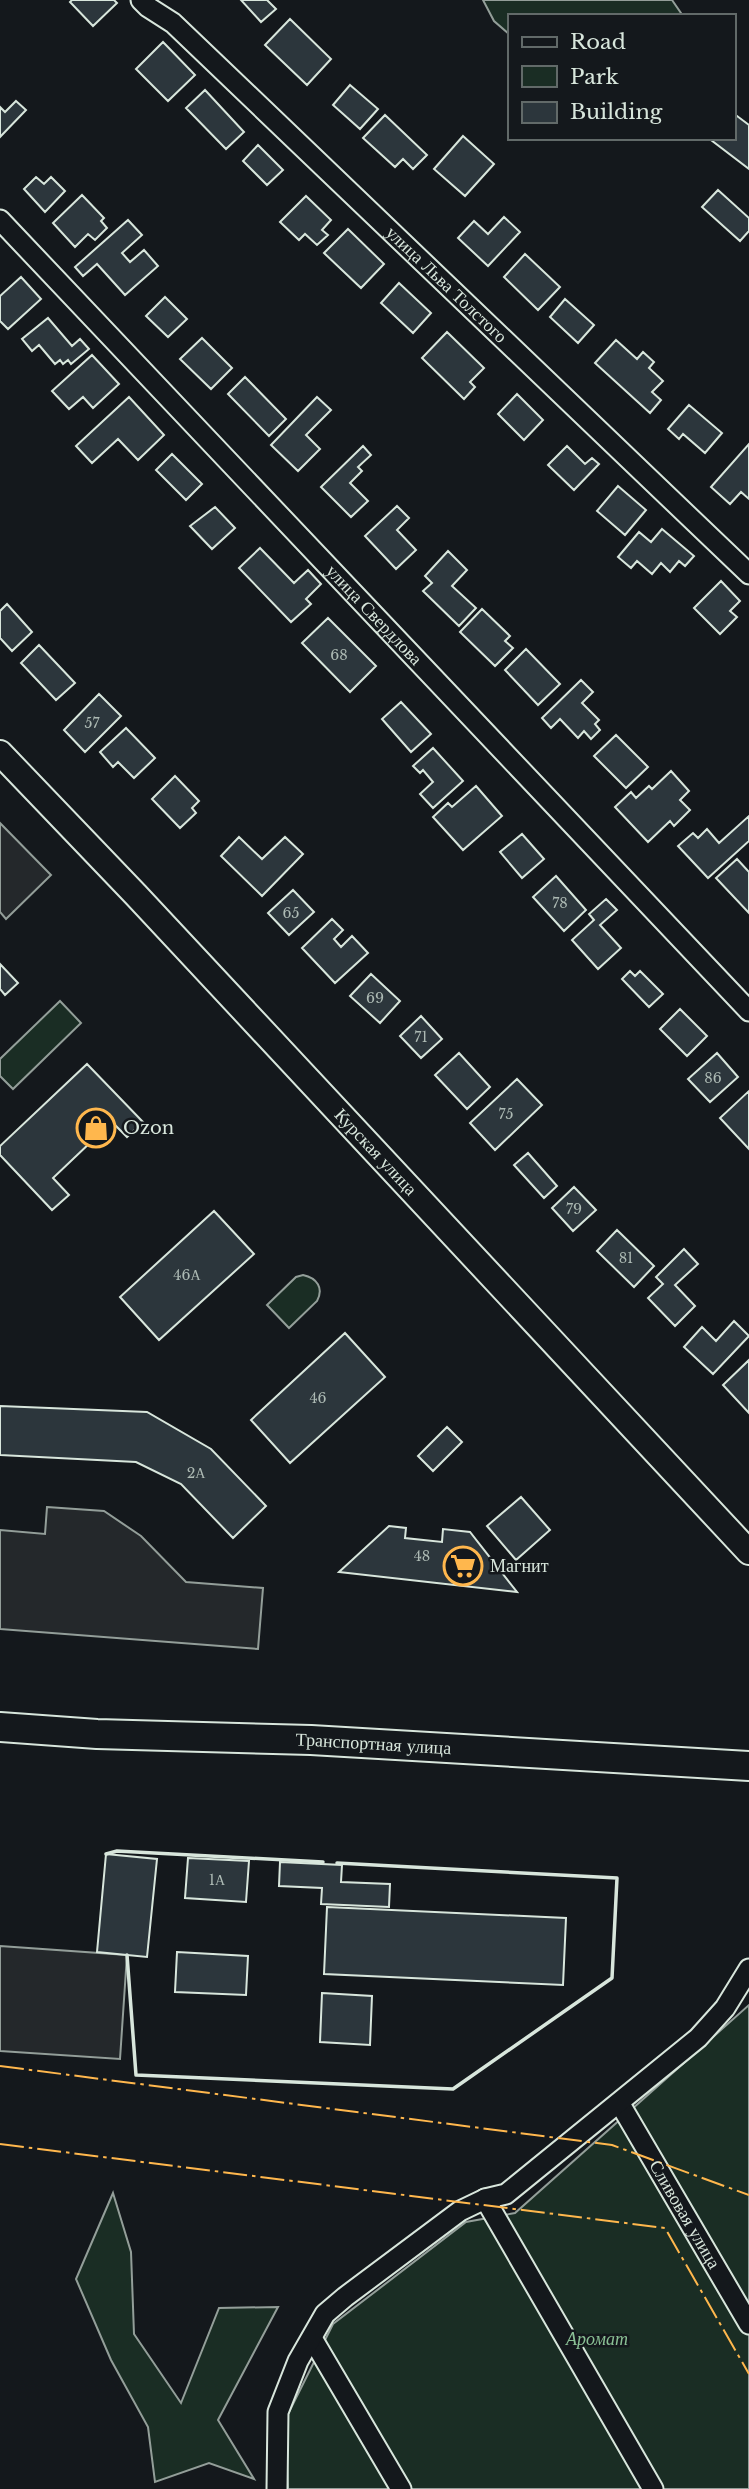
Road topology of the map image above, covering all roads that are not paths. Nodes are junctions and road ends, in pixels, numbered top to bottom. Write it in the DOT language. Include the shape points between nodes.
graph roads {
  1 [pos="141,0"];
  2 [pos="0,220"];
  3 [pos="749,574"];
  4 [pos="0,753"];
  5 [pos="749,1011"];
  6 [pos="749,1552"];
  7 [pos="0,1727"];
  8 [pos="749,1766"];
  9 [pos="749,1969"];
  10 [pos="620,2104"];
  11 [pos="485,2199"];
  12 [pos="749,2324"];
  13 [pos="312,2338"];
  14 [pos="277,2489"];
  15 [pos="401,2489"];
  16 [pos="653,2489"];
  1 -- 3 [label="street, улица Льва Толстого" via="173,23"];
  2 -- 5 [label="street, улица Свердлова"];
  4 -- 6 [label="street, Курская улица"];
  7 -- 8 [label="main road, Транспортная улица"];
  9 -- 10 [label="street" via="725,2008 698,2038"];
  10 -- 11 [label="street" via="506,2194"];
  10 -- 12 [label="street, Сливовая улица"];
  11 -- 13 [label="street" via="460,2211 345,2297 326,2314"];
  11 -- 16 [label="street"];
  13 -- 14 [label="street" via="278,2412"];
  13 -- 15 [label="street"];
}
